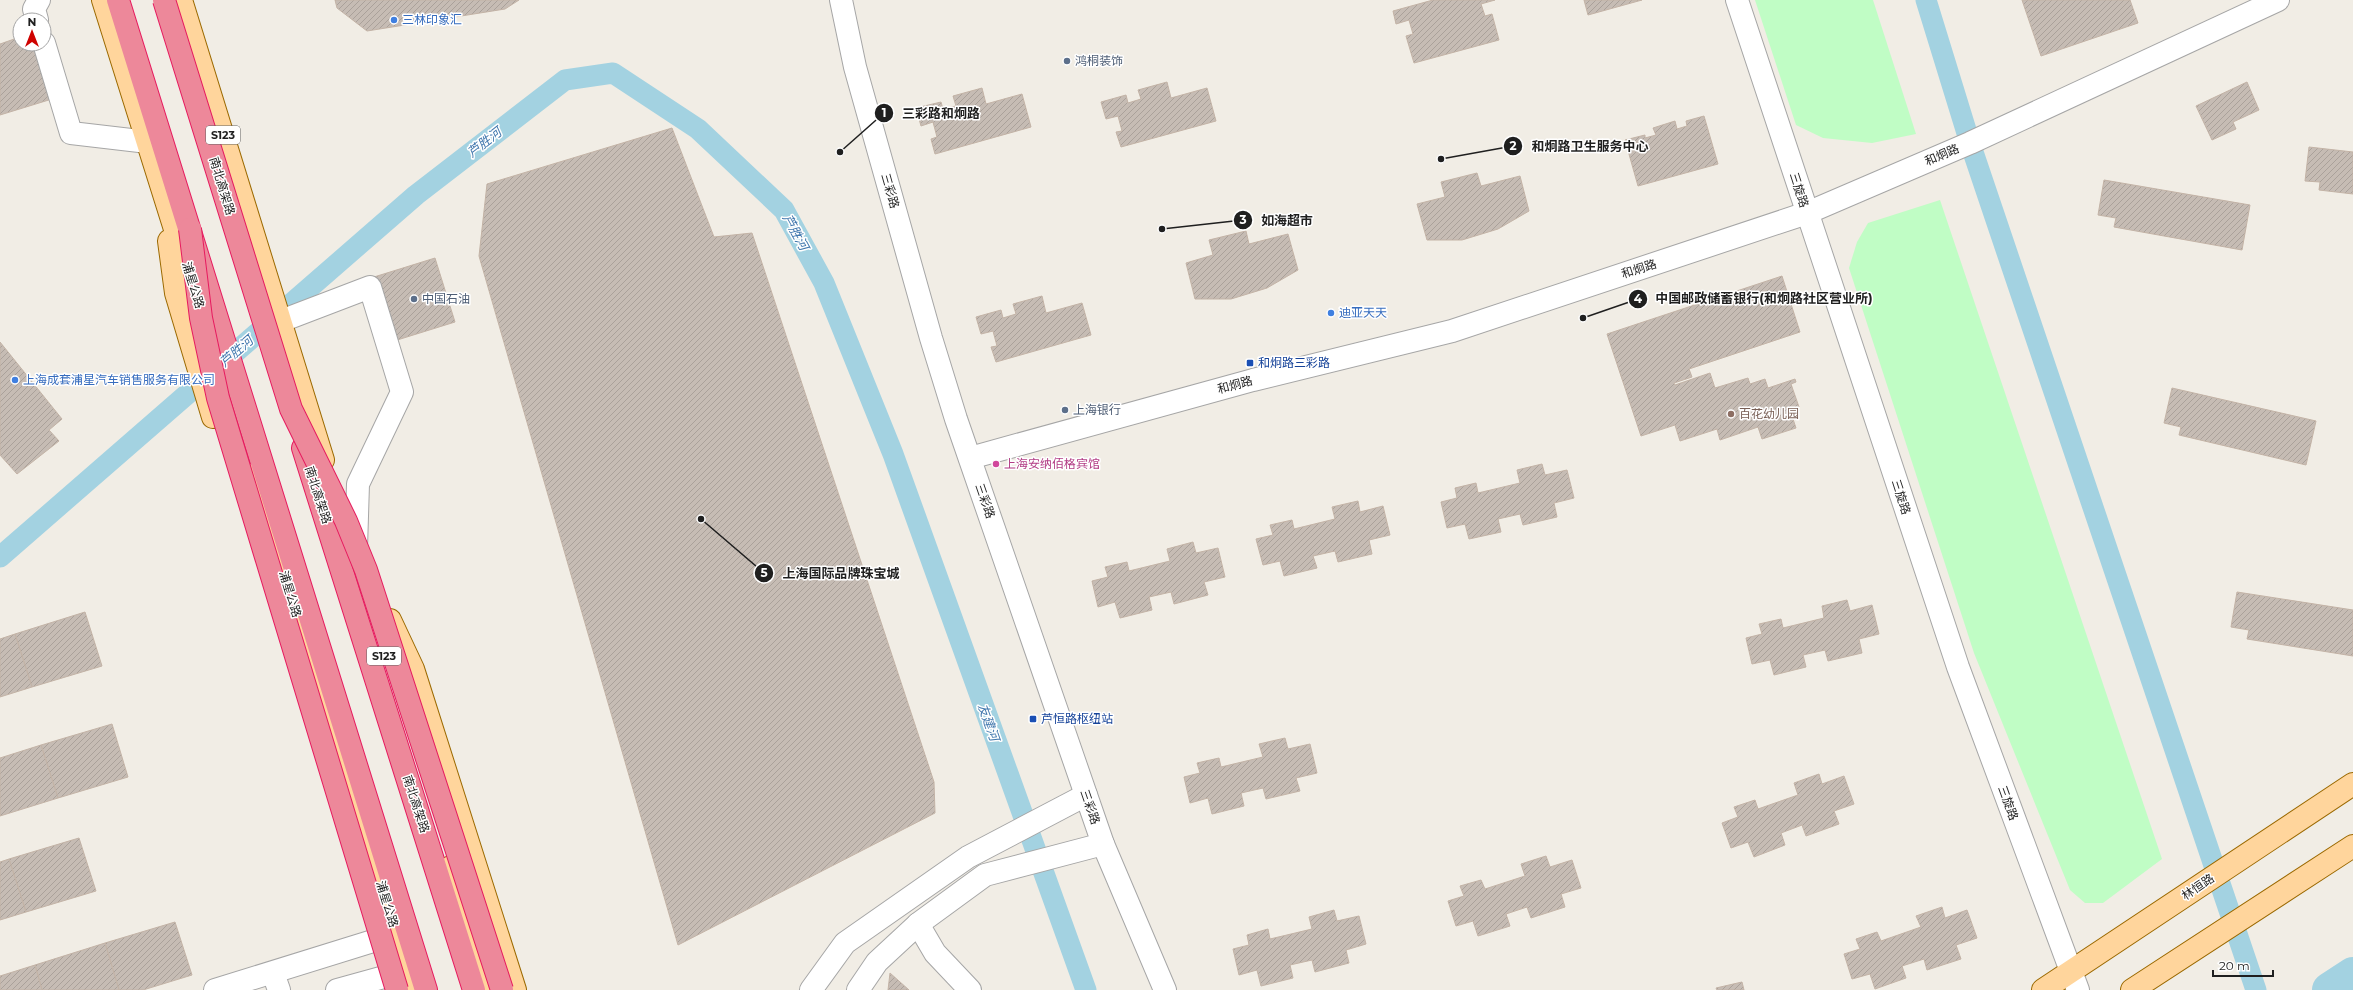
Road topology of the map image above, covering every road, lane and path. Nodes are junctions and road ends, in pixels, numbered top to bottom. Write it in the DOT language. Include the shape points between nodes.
graph roads {
  1 [pos="39,0"];
  2 [pos="104,0"];
  3 [pos="118,0"];
  4 [pos="164,0"];
  5 [pos="181,0"];
  6 [pos="841,0"];
  7 [pos="1737,0"];
  8 [pos="2278,0"];
  9 [pos="35,12"];
  10 [pos="47,52"];
  11 [pos="148,142"];
  12 [pos="1807,213"];
  13 [pos="190,230"];
  14 [pos="280,321"];
  15 [pos="196,329"];
  16 [pos="291,409"];
  17 [pos="970,458"];
  18 [pos="356,565"];
  19 [pos="2353,784"];
  20 [pos="1086,795"];
  21 [pos="1103,844"];
  22 [pos="2353,846"];
  23 [pos="918,924"];
  24 [pos="373,942"];
  25 [pos="276,981"];
  26 [pos="2074,981"];
  27 [pos="389,986"];
  28 [pos="215,990"];
  29 [pos="336,990"];
  30 [pos="412,990"];
  31 [pos="426,990"];
  32 [pos="474,990"];
  33 [pos="490,990"];
  34 [pos="502,990"];
  35 [pos="515,990"];
  36 [pos="811,990"];
  37 [pos="858,990"];
  38 [pos="970,990"];
  39 [pos="1165,990"];
  40 [pos="2043,990"];
  41 [pos="2132,990"];
  1 -- 9 [label="street"];
  2 -- 11 [label="main road, 浦星公路"];
  3 -- 13 [label="highway"];
  4 -- 16 [label="highway, 南北高架路, bridge"];
  5 -- 14 [label="main road, S123"];
  6 -- 17 [label="street, 三彩路" via="855,67 929,330"];
  7 -- 12 [label="street, 三旋路"];
  8 -- 12 [label="street, 和炯路" via="1970,143"];
  10 -- 11 [label="street" via="71,133"];
  11 -- 15 [label="main road, 浦星公路" via="166,199 176,293"];
  12 -- 17 [label="street, 和炯路" via="1452,331 1253,380"];
  12 -- 26 [label="street, 三旋路" via="1958,667"];
  13 -- 27 [label="highway, bridge" via="201,318 218,398"];
  13 -- 31 [label="highway, bridge"];
  14 -- 18 [label="main road, S123"];
  14 -- 18 [label="street" via="370,287 402,392 358,484"];
  15 -- 24 [label="main road, 浦星公路" via="216,426"];
  15 -- 30 [label="main road, 浦星公路" via="233,412"];
  16 -- 32 [label="highway, 南北高架路, bridge"];
  16 -- 34 [label="highway, bridge" via="346,521 366,570"];
  17 -- 20 [label="street, 三彩路"];
  18 -- 33 [label="main road, S123"];
  18 -- 35 [label="main road" via="386,613 413,669"];
  19 -- 26 [label="main road, 林恒路" via="2148,921"];
  20 -- 21 [label="street, 三彩路"];
  20 -- 36 [label="street" via="968,857 845,943"];
  21 -- 23 [label="street" via="985,875"];
  21 -- 39 [label="street, 三彩路"];
  22 -- 41 [label="main road"];
  23 -- 37 [label="street" via="877,962"];
  23 -- 38 [label="street" via="934,952"];
  24 -- 25 [label="street"];
  24 -- 27 [label="main road, 浦星公路"];
  25 -- 28 [label="street"];
  26 -- 40 [label="main road, 林恒路"];
  27 -- 29 [label="street"];
}
